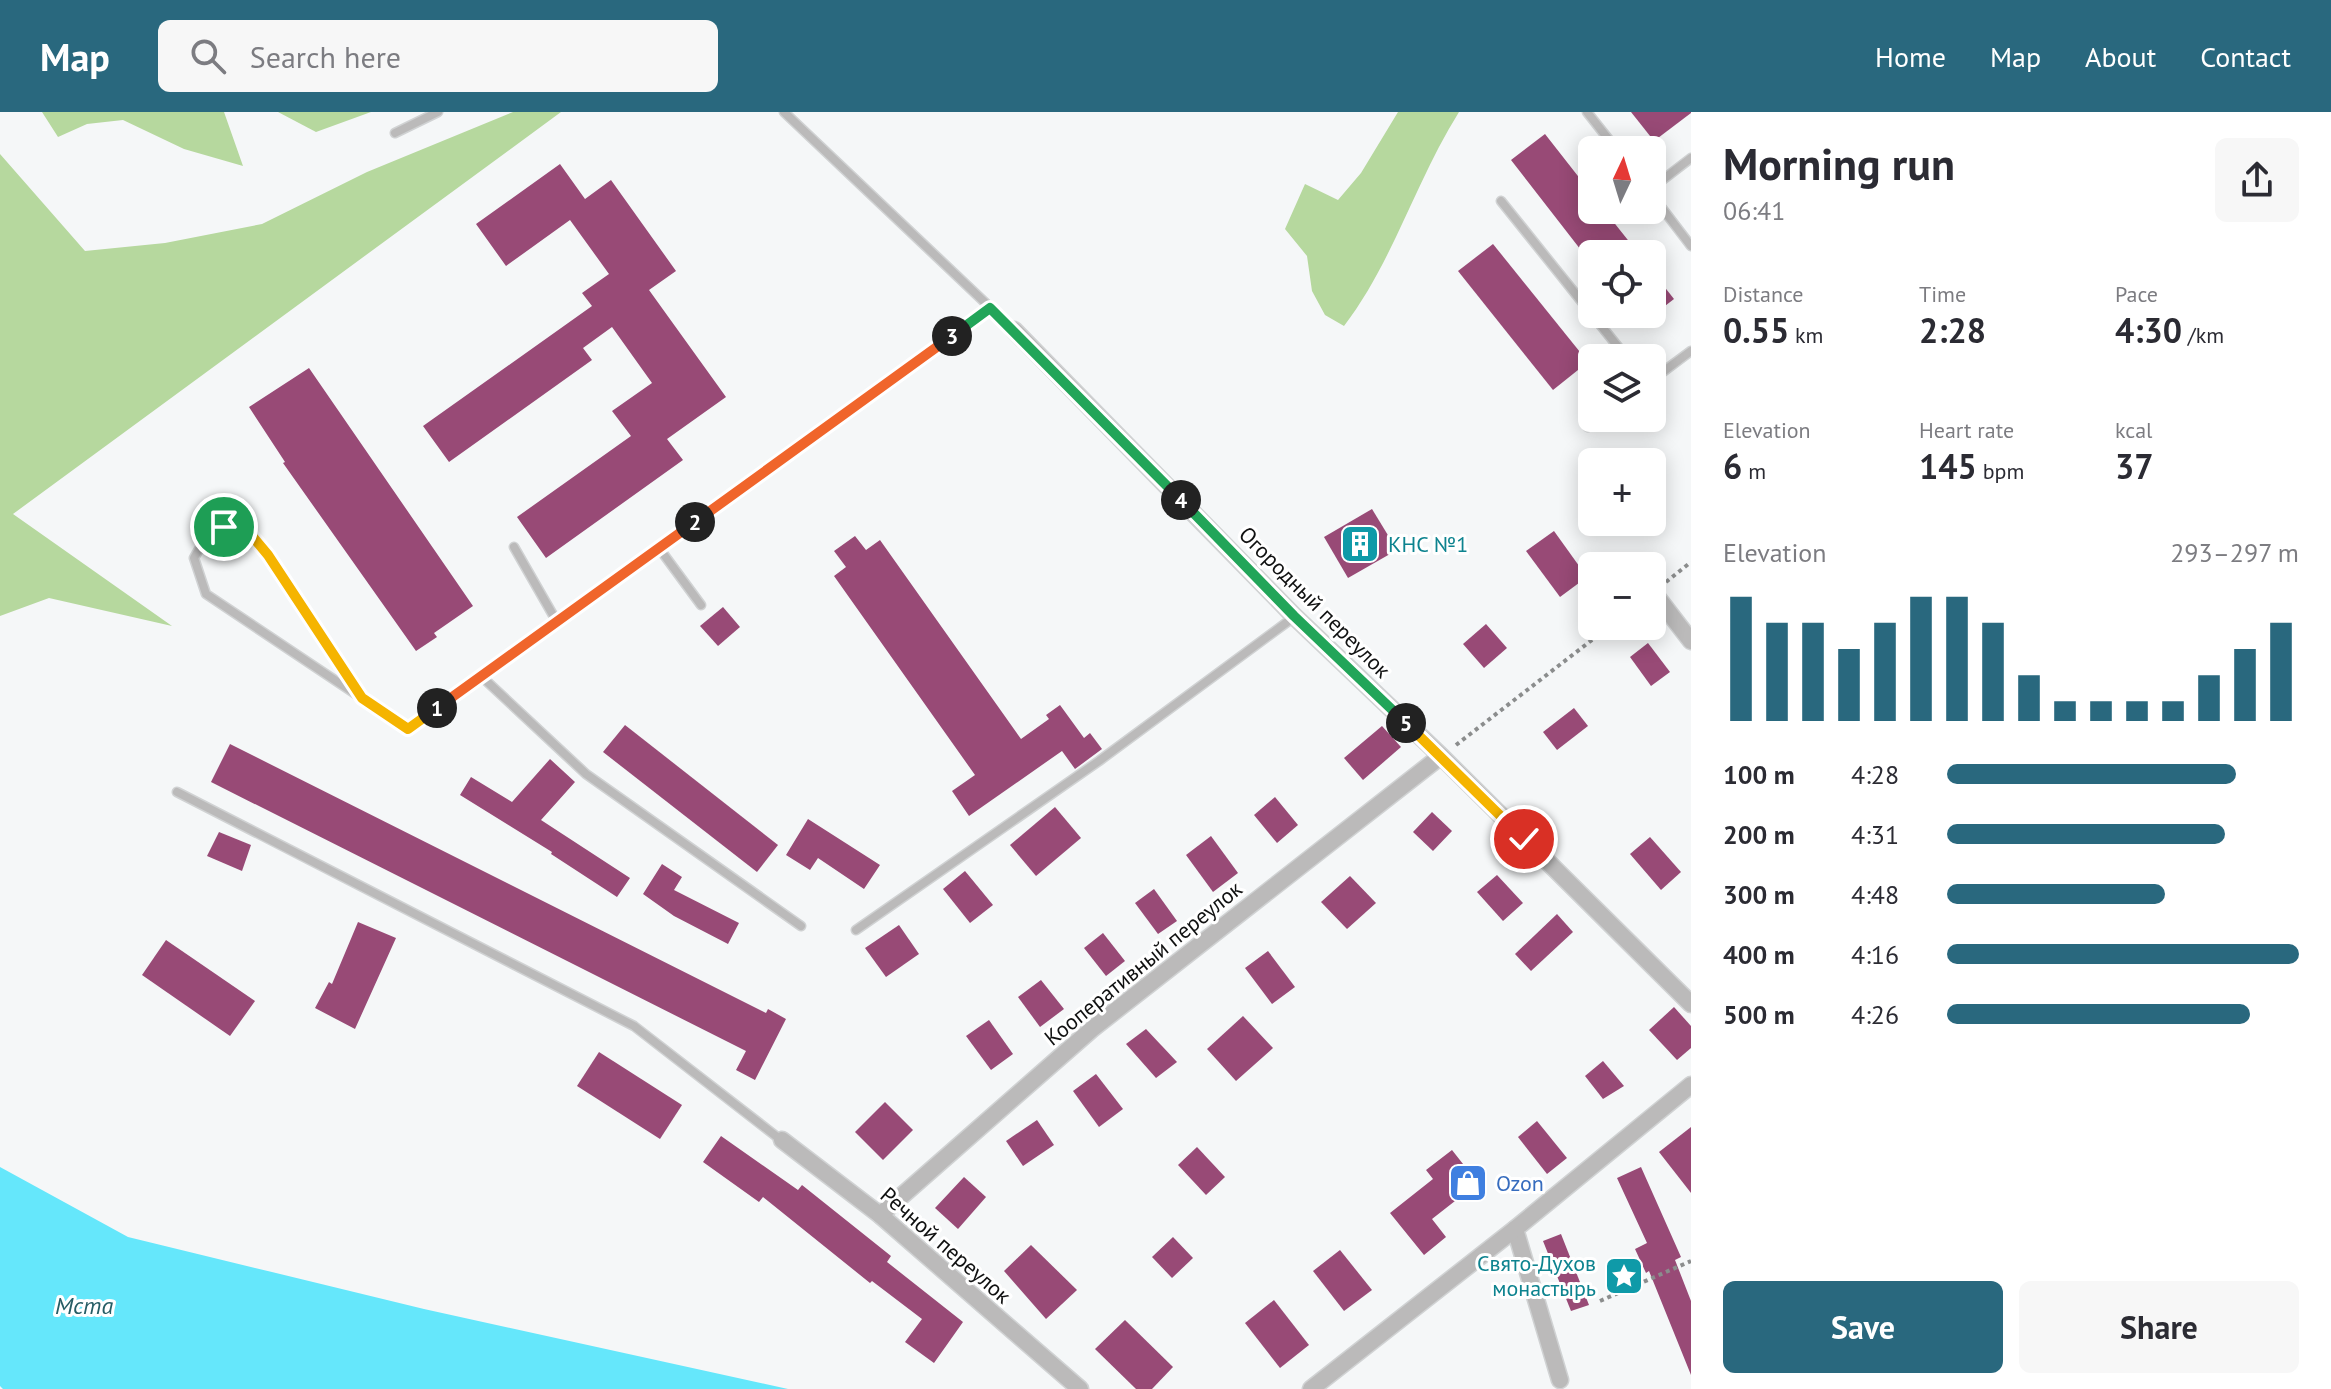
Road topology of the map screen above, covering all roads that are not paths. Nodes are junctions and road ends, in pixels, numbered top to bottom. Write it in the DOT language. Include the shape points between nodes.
graph roads {
  1 [pos="438,112"];
  2 [pos="784,112"];
  3 [pos="1587,112"];
  4 [pos="395,133"];
  5 [pos="1606,136"];
  6 [pos="1691,158"];
  7 [pos="1666,177"];
  8 [pos="1501,201"];
  9 [pos="1666,213"];
  10 [pos="1691,246"];
  11 [pos="990,308"];
  12 [pos="1014,330"];
  13 [pos="1616,344"];
  14 [pos="1691,351"];
  15 [pos="1666,370"];
  16 [pos="514,547"];
  17 [pos="659,548"];
  18 [pos="701,605"];
  19 [pos="1666,609"];
  20 [pos="1294,616"];
  21 [pos="557,622"];
  22 [pos="1691,641"];
  23 [pos="481,676"];
  24 [pos="362,698"];
  25 [pos="1441,756"];
  26 [pos="177,792"];
  27 [pos="801,926"];
  28 [pos="856,930"];
  29 [pos="1691,1004"];
  30 [pos="1691,1085"];
  31 [pos="782,1140"];
  32 [pos="880,1215"];
  33 [pos="1515,1229"];
  34 [pos="1560,1380"];
  35 [pos="1079,1388"];
  36 [pos="1311,1389"];
  1 -- 4 [label="lane"];
  2 -- 11 [label="lane"];
  3 -- 5 [label="lane"];
  6 -- 7 [label="lane"];
  8 -- 13 [label="lane"];
  9 -- 10 [label="lane"];
  11 -- 12 [label="lane"];
  11 -- 17 [label="lane"];
  12 -- 20 [label="street, Огородный переулок"];
  14 -- 15 [label="lane"];
  16 -- 21 [label="lane"];
  17 -- 18 [label="lane"];
  17 -- 21 [label="lane"];
  19 -- 22 [label="street"];
  20 -- 25 [label="street, Огородный переулок"];
  20 -- 28 [label="lane" via="1099,761"];
  21 -- 23 [label="lane"];
  23 -- 24 [label="lane" via="408,729"];
  23 -- 27 [label="lane" via="586,774"];
  24 -- 24 [label="lane" via="206,594 194,558 205,539 224,527 248,531"];
  25 -- 29 [label="street, Огородный переулок"];
  25 -- 32 [label="street, Кооперативный переулок" via="1092,1029"];
  26 -- 31 [label="lane" via="634,1026"];
  30 -- 33 [label="street"];
  31 -- 32 [label="street, Речной переулок"];
  32 -- 35 [label="street, Речной переулок"];
  33 -- 34 [label="street"];
  33 -- 36 [label="street"];
}
